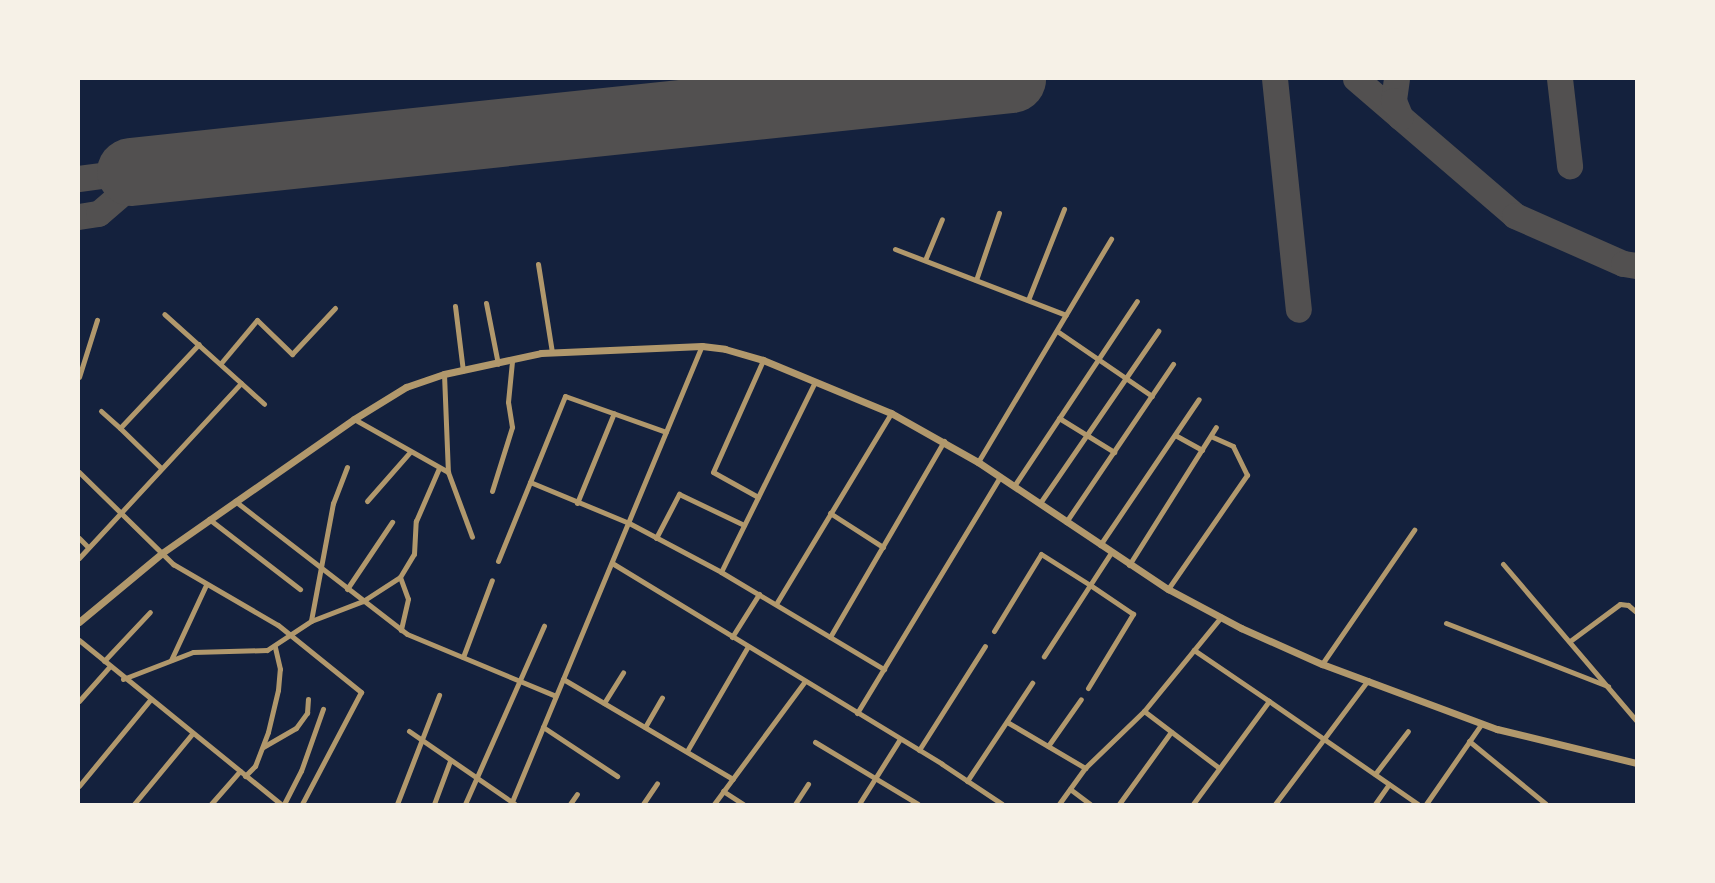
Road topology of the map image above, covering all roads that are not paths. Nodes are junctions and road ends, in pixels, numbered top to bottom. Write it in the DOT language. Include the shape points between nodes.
graph roads {
  1 [pos="1064,209"];
  2 [pos="1000,213"];
  3 [pos="942,219"];
  4 [pos="1112,239"];
  5 [pos="895,249"];
  6 [pos="925,260"];
  7 [pos="538,264"];
  8 [pos="976,280"];
  9 [pos="1028,300"];
  10 [pos="1136,300"];
  11 [pos="486,303"];
  12 [pos="456,306"];
  13 [pos="335,308"];
  14 [pos="164,314"];
  15 [pos="1066,315"];
  16 [pos="97,320"];
  17 [pos="1057,331"];
  18 [pos="1158,332"];
  19 [pos="199,344"];
  20 [pos="702,346"];
  21 [pos="552,352"];
  22 [pos="1099,358"];
  23 [pos="512,360"];
  24 [pos="763,360"];
  25 [pos="221,363"];
  26 [pos="1174,364"];
  27 [pos="498,365"];
  28 [pos="463,371"];
  29 [pos="444,374"];
  30 [pos="79,378"];
  31 [pos="1127,378"];
  32 [pos="815,382"];
  33 [pos="241,383"];
  34 [pos="1152,396"];
  35 [pos="1199,400"];
  36 [pos="264,404"];
  37 [pos="100,411"];
  38 [pos="614,413"];
  39 [pos="890,413"];
  40 [pos="1059,418"];
  41 [pos="354,419"];
  42 [pos="1216,427"];
  43 [pos="120,428"];
  44 [pos="666,432"];
  45 [pos="1088,435"];
  46 [pos="1175,435"];
  47 [pos="1211,436"];
  48 [pos="944,441"];
  49 [pos="1202,450"];
  50 [pos="410,452"];
  51 [pos="1114,452"];
  52 [pos="978,462"];
  53 [pos="347,467"];
  54 [pos="161,468"];
  55 [pos="439,468"];
  56 [pos="79,472"];
  57 [pos="448,472"];
  58 [pos="1000,477"];
  59 [pos="530,482"];
  60 [pos="1014,486"];
  61 [pos="492,491"];
  62 [pos="758,497"];
  63 [pos="235,501"];
  64 [pos="367,501"];
  65 [pos="577,502"];
  66 [pos="1040,503"];
  67 [pos="119,512"];
  68 [pos="830,513"];
  69 [pos="209,519"];
  70 [pos="392,522"];
  71 [pos="1066,522"];
  72 [pos="628,523"];
  73 [pos="744,525"];
  74 [pos="1414,530"];
  75 [pos="472,537"];
  76 [pos="79,538"];
  77 [pos="656,538"];
  78 [pos="1099,546"];
  79 [pos="88,547"];
  80 [pos="883,547"];
  81 [pos="162,553"];
  82 [pos="1111,553"];
  83 [pos="79,558"];
  84 [pos="498,561"];
  85 [pos="612,564"];
  86 [pos="1503,564"];
  87 [pos="1130,565"];
  88 [pos="320,567"];
  89 [pos="721,572"];
  90 [pos="400,577"];
  91 [pos="492,580"];
  92 [pos="206,585"];
  93 [pos="1090,585"];
  94 [pos="300,588"];
  95 [pos="347,589"];
  96 [pos="1168,589"];
  97 [pos="759,594"];
  98 [pos="363,601"];
  99 [pos="776,604"];
  100 [pos="150,612"];
  101 [pos="1636,612"];
  102 [pos="1220,617"];
  103 [pos="311,621"];
  104 [pos="79,622"];
  105 [pos="1446,623"];
  106 [pos="544,626"];
  107 [pos="401,630"];
  108 [pos="994,631"];
  109 [pos="292,636"];
  110 [pos="732,637"];
  111 [pos="830,637"];
  112 [pos="79,640"];
  113 [pos="1570,641"];
  114 [pos="748,646"];
  115 [pos="985,646"];
  116 [pos="275,647"];
  117 [pos="1194,650"];
  118 [pos="1044,656"];
  119 [pos="463,657"];
  120 [pos="171,660"];
  121 [pos="104,661"];
  122 [pos="1322,664"];
  123 [pos="110,666"];
  124 [pos="884,669"];
  125 [pos="622,673"];
  126 [pos="123,679"];
  127 [pos="563,679"];
  128 [pos="518,680"];
  129 [pos="1368,680"];
  130 [pos="805,681"];
  131 [pos="1032,683"];
  132 [pos="1088,688"];
  133 [pos="1611,688"];
  134 [pos="439,695"];
  135 [pos="556,696"];
  136 [pos="662,697"];
  137 [pos="308,699"];
  138 [pos="1082,699"];
  139 [pos="150,700"];
  140 [pos="79,701"];
  141 [pos="1269,701"];
  142 [pos="604,703"];
  143 [pos="323,709"];
  144 [pos="1144,711"];
  145 [pos="857,713"];
  146 [pos="1636,720"];
  147 [pos="1007,722"];
  148 [pos="1482,724"];
  149 [pos="543,727"];
  150 [pos="645,727"];
  151 [pos="409,731"];
  152 [pos="1408,731"];
  153 [pos="1171,732"];
  154 [pos="192,734"];
  155 [pos="1323,738"];
  156 [pos="900,739"];
  157 [pos="423,742"];
  158 [pos="815,742"];
  159 [pos="1470,742"];
  160 [pos="1048,746"];
  161 [pos="262,747"];
  162 [pos="920,750"];
  163 [pos="686,751"];
  164 [pos="450,761"];
  165 [pos="1636,763"];
  166 [pos="1085,768"];
  167 [pos="1220,768"];
  168 [pos="240,771"];
  169 [pos="1375,774"];
  170 [pos="246,776"];
  171 [pos="617,776"];
  172 [pos="476,778"];
  173 [pos="875,778"];
  174 [pos="733,779"];
  175 [pos="968,781"];
  176 [pos="657,783"];
  177 [pos="808,784"];
  178 [pos="1389,784"];
  179 [pos="79,786"];
  180 [pos="1070,790"];
  181 [pos="723,791"];
  182 [pos="577,794"];
  183 [pos="513,803"];
  184 [pos="134,804"];
  185 [pos="212,804"];
  186 [pos="283,804"];
  187 [pos="302,804"];
  188 [pos="396,804"];
  189 [pos="434,804"];
  190 [pos="465,804"];
  191 [pos="570,804"];
  192 [pos="643,804"];
  193 [pos="714,804"];
  194 [pos="743,804"];
  195 [pos="795,804"];
  196 [pos="859,804"];
  197 [pos="918,804"];
  198 [pos="1001,804"];
  199 [pos="1059,804"];
  200 [pos="1090,804"];
  201 [pos="1119,804"];
  202 [pos="1193,804"];
  203 [pos="1275,804"];
  204 [pos="1375,804"];
  205 [pos="1418,804"];
  206 [pos="1426,804"];
  207 [pos="1546,804"];
  1 -- 9 [label="street"];
  2 -- 8 [label="street"];
  3 -- 6 [label="street"];
  4 -- 15 [label="street"];
  5 -- 6 [label="street"];
  6 -- 8 [label="street"];
  7 -- 21 [label="street"];
  8 -- 9 [label="street"];
  9 -- 15 [label="street"];
  10 -- 22 [label="street"];
  11 -- 27 [label="street"];
  12 -- 28 [label="street"];
  13 -- 25 [label="street" via="292,354 257,320"];
  14 -- 19 [label="street"];
  15 -- 17 [label="street"];
  16 -- 30 [label="street"];
  17 -- 22 [label="street"];
  17 -- 52 [label="street"];
  18 -- 31 [label="street"];
  19 -- 25 [label="street"];
  19 -- 43 [label="street"];
  20 -- 21 [label="street"];
  20 -- 24 [label="street"];
  20 -- 44 [label="street"];
  21 -- 23 [label="street"];
  22 -- 31 [label="street"];
  22 -- 40 [label="street"];
  23 -- 27 [label="street"];
  23 -- 61 [label="street" via="508,402 512,427"];
  24 -- 32 [label="street"];
  24 -- 62 [label="street" via="713,472"];
  25 -- 33 [label="street"];
  26 -- 34 [label="street"];
  27 -- 28 [label="street"];
  28 -- 29 [label="street"];
  29 -- 41 [label="street" via="394,393"];
  29 -- 57 [label="street"];
  31 -- 34 [label="street"];
  31 -- 45 [label="street"];
  32 -- 39 [label="street"];
  32 -- 62 [label="street"];
  33 -- 36 [label="street"];
  33 -- 54 [label="street"];
  34 -- 51 [label="street"];
  35 -- 46 [label="street"];
  37 -- 43 [label="street"];
  38 -- 44 [label="street"];
  38 -- 59 [label="street" via="565,396"];
  38 -- 65 [label="street"];
  39 -- 48 [label="street"];
  39 -- 68 [label="street"];
  40 -- 45 [label="street"];
  40 -- 60 [label="street"];
  41 -- 50 [label="street"];
  41 -- 63 [label="street"];
  42 -- 47 [label="street"];
  43 -- 54 [label="street"];
  44 -- 72 [label="street"];
  45 -- 51 [label="street"];
  45 -- 66 [label="street"];
  46 -- 49 [label="street"];
  46 -- 78 [label="street"];
  47 -- 49 [label="street"];
  47 -- 96 [label="street" via="1233,446 1247,474"];
  48 -- 52 [label="street"];
  48 -- 80 [label="street"];
  49 -- 87 [label="street"];
  50 -- 55 [label="street"];
  50 -- 64 [label="street"];
  51 -- 71 [label="street"];
  52 -- 58 [label="street"];
  53 -- 88 [label="street" via="333,503"];
  54 -- 67 [label="street"];
  55 -- 57 [label="street"];
  55 -- 90 [label="street" via="416,522 414,554"];
  56 -- 67 [label="street"];
  57 -- 75 [label="street"];
  58 -- 60 [label="street"];
  58 -- 124 [label="street"];
  59 -- 65 [label="street"];
  59 -- 84 [label="street"];
  60 -- 66 [label="street"];
  62 -- 73 [label="street"];
  63 -- 69 [label="street"];
  63 -- 88 [label="street"];
  65 -- 72 [label="street"];
  66 -- 71 [label="street"];
  67 -- 79 [label="street"];
  67 -- 81 [label="street"];
  68 -- 80 [label="street"];
  68 -- 99 [label="street"];
  69 -- 81 [label="street"];
  69 -- 94 [label="street"];
  70 -- 95 [label="street"];
  71 -- 78 [label="street"];
  72 -- 77 [label="street"];
  72 -- 85 [label="street"];
  73 -- 77 [label="street" via="679,494"];
  73 -- 89 [label="street"];
  74 -- 122 [label="street"];
  76 -- 79 [label="street"];
  77 -- 89 [label="street"];
  78 -- 82 [label="street"];
  79 -- 83 [label="street"];
  80 -- 111 [label="street"];
  81 -- 92 [label="street"];
  81 -- 104 [label="street"];
  82 -- 87 [label="street"];
  82 -- 93 [label="street"];
  85 -- 110 [label="street"];
  85 -- 127 [label="street"];
  86 -- 113 [label="street"];
  87 -- 96 [label="street"];
  88 -- 95 [label="street"];
  88 -- 103 [label="street"];
  89 -- 97 [label="street"];
  90 -- 98 [label="street"];
  90 -- 107 [label="street" via="408,598"];
  91 -- 119 [label="street"];
  92 -- 109 [label="street"];
  92 -- 120 [label="street"];
  93 -- 108 [label="street" via="1041,554"];
  93 -- 118 [label="street"];
  93 -- 132 [label="street" via="1133,614"];
  95 -- 98 [label="street"];
  96 -- 102 [label="street"];
  97 -- 99 [label="street"];
  97 -- 110 [label="street"];
  98 -- 103 [label="street"];
  98 -- 107 [label="street"];
  99 -- 111 [label="street"];
  100 -- 121 [label="street"];
  101 -- 113 [label="street" via="1628,605 1620,604"];
  102 -- 117 [label="street"];
  102 -- 122 [label="street"];
  103 -- 109 [label="street"];
  105 -- 133 [label="street"];
  106 -- 128 [label="street"];
  107 -- 119 [label="street"];
  109 -- 116 [label="street"];
  109 -- 187 [label="street" via="361,692"];
  110 -- 114 [label="street"];
  111 -- 124 [label="street"];
  112 -- 121 [label="street"];
  113 -- 133 [label="street"];
  114 -- 130 [label="street"];
  114 -- 163 [label="street"];
  115 -- 162 [label="street"];
  116 -- 120 [label="street" via="193,652"];
  116 -- 161 [label="street" via="280,670 278,690"];
  117 -- 141 [label="street"];
  117 -- 144 [label="street"];
  119 -- 128 [label="street"];
  120 -- 126 [label="street"];
  121 -- 123 [label="street"];
  122 -- 129 [label="street"];
  123 -- 126 [label="street"];
  123 -- 140 [label="street"];
  124 -- 145 [label="street"];
  125 -- 142 [label="street"];
  126 -- 139 [label="street"];
  127 -- 135 [label="street"];
  127 -- 142 [label="street"];
  128 -- 135 [label="street"];
  128 -- 172 [label="street"];
  129 -- 148 [label="street"];
  129 -- 155 [label="street"];
  130 -- 145 [label="street"];
  130 -- 174 [label="street"];
  131 -- 147 [label="street"];
  133 -- 146 [label="street"];
  134 -- 157 [label="street"];
  135 -- 149 [label="street"];
  136 -- 150 [label="street"];
  137 -- 161 [label="street" via="307,713 296,728"];
  138 -- 160 [label="street"];
  139 -- 154 [label="street"];
  139 -- 179 [label="street"];
  141 -- 155 [label="street"];
  141 -- 167 [label="street"];
  142 -- 150 [label="street"];
  143 -- 186 [label="street" via="301,771"];
  144 -- 153 [label="street"];
  144 -- 166 [label="street"];
  145 -- 156 [label="street"];
  147 -- 160 [label="street"];
  147 -- 175 [label="street"];
  148 -- 159 [label="street"];
  148 -- 165 [label="street"];
  149 -- 171 [label="street"];
  149 -- 183 [label="street"];
  150 -- 163 [label="street"];
  151 -- 157 [label="street"];
  152 -- 169 [label="street"];
  153 -- 167 [label="street"];
  153 -- 201 [label="street"];
  154 -- 168 [label="street"];
  154 -- 184 [label="street"];
  155 -- 169 [label="street"];
  155 -- 203 [label="street"];
  156 -- 162 [label="street"];
  156 -- 173 [label="street"];
  157 -- 164 [label="street"];
  157 -- 188 [label="street"];
  158 -- 173 [label="street"];
  159 -- 206 [label="street"];
  159 -- 207 [label="street"];
  160 -- 166 [label="street"];
  161 -- 170 [label="street" via="255,766"];
  162 -- 175 [label="street"];
  163 -- 174 [label="street"];
  164 -- 172 [label="street"];
  164 -- 189 [label="street"];
  166 -- 180 [label="street"];
  167 -- 202 [label="street"];
  168 -- 170 [label="street"];
  168 -- 185 [label="street"];
  169 -- 178 [label="street"];
  170 -- 186 [label="street"];
  172 -- 183 [label="street"];
  172 -- 190 [label="street"];
  173 -- 196 [label="street"];
  173 -- 197 [label="street"];
  174 -- 181 [label="street"];
  175 -- 198 [label="street"];
  176 -- 192 [label="street"];
  177 -- 195 [label="street"];
  178 -- 204 [label="street"];
  178 -- 205 [label="street"];
  180 -- 199 [label="street"];
  180 -- 200 [label="street"];
  181 -- 193 [label="street"];
  181 -- 194 [label="street"];
  182 -- 191 [label="street"];
}
